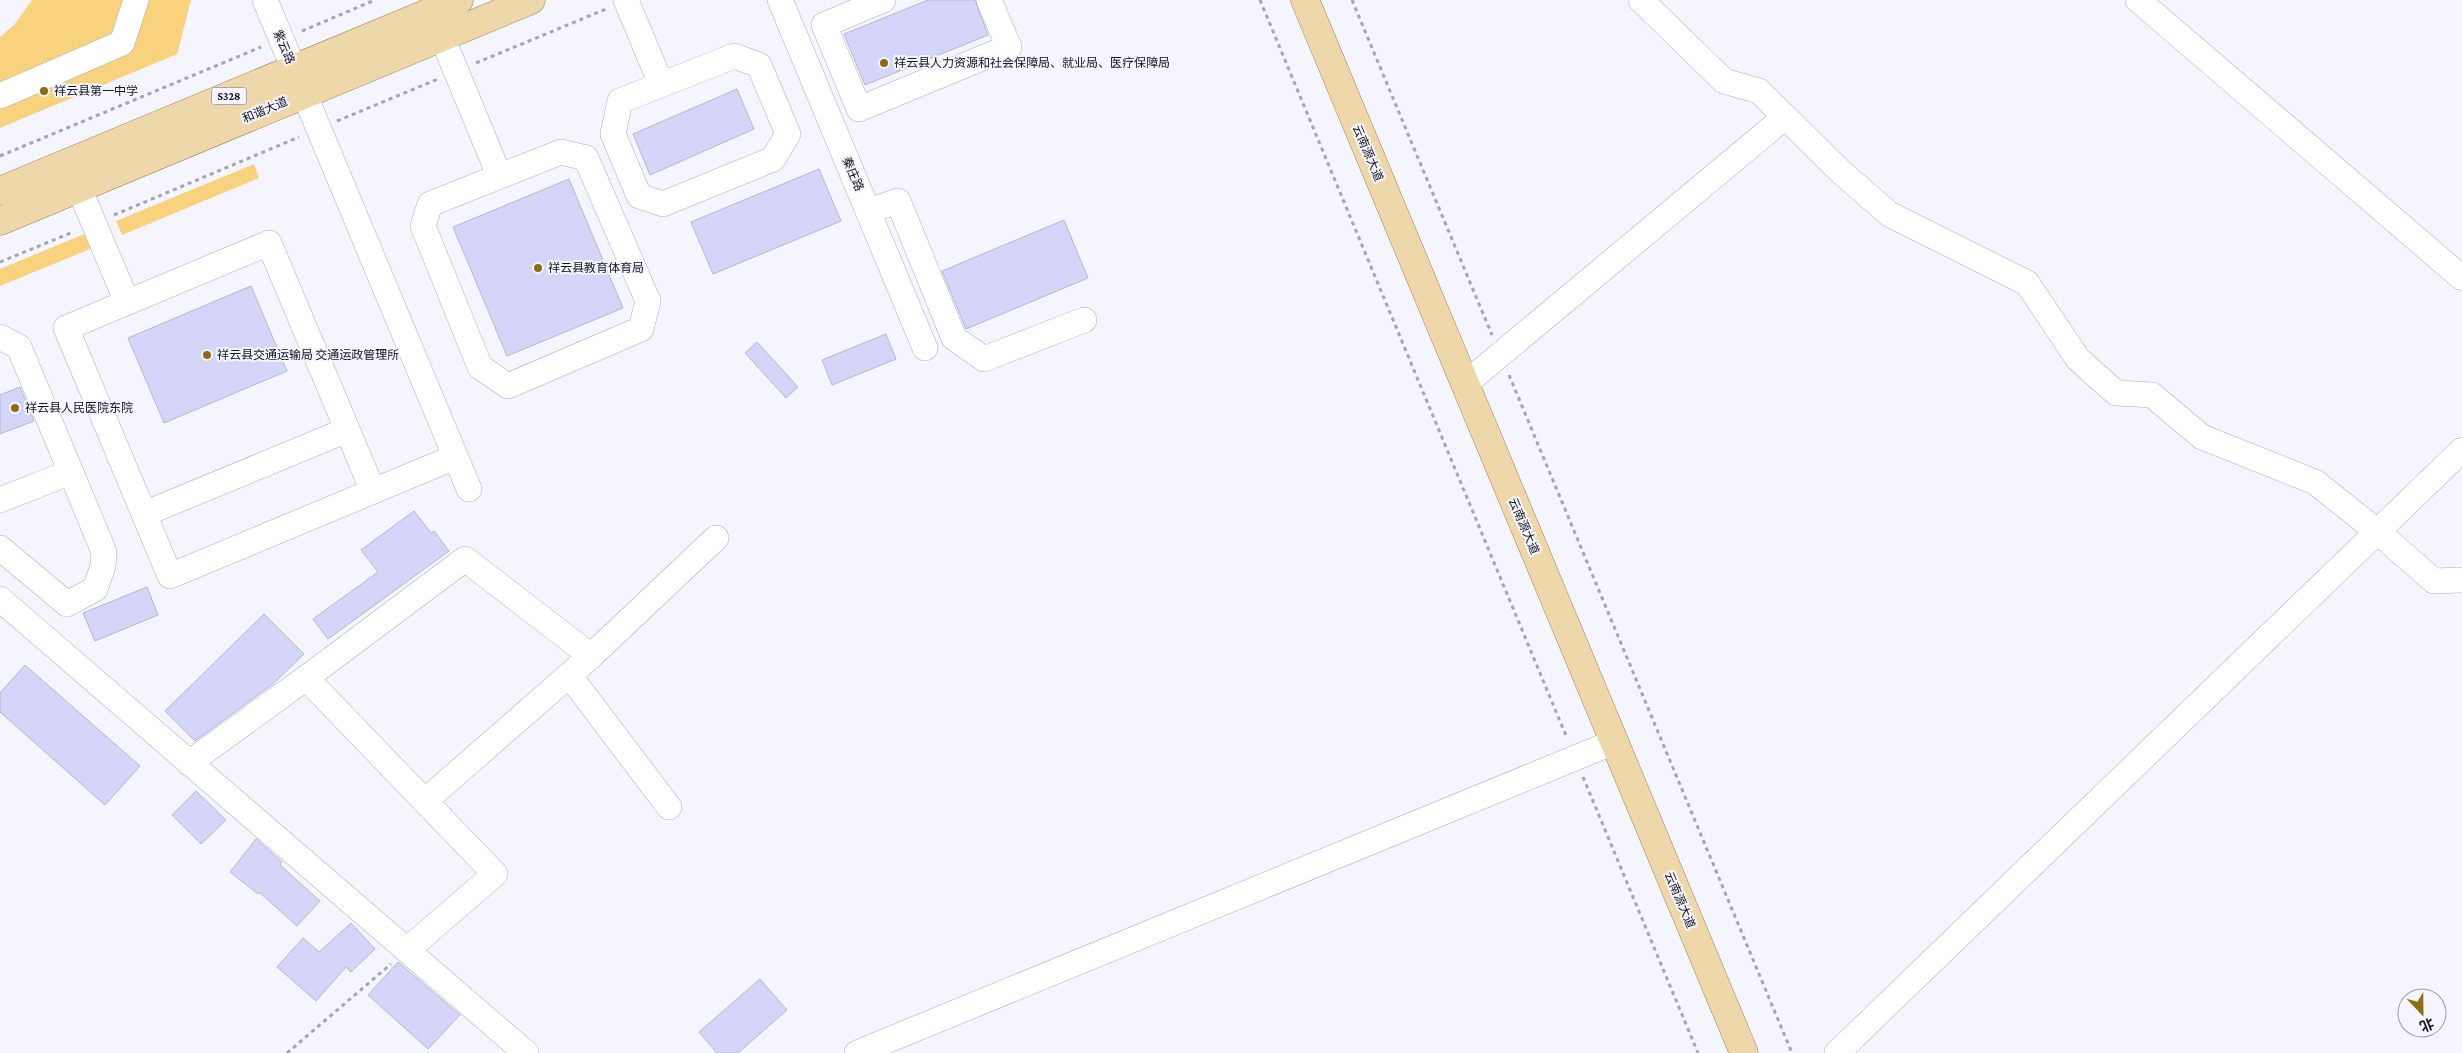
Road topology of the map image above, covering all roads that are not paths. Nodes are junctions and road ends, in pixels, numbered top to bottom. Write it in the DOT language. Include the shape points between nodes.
graph roads {
  1 [pos="136,0"];
  2 [pos="265,0"];
  3 [pos="459,0"];
  4 [pos="531,0"];
  5 [pos="626,0"];
  6 [pos="780,0"];
  7 [pos="883,0"];
  8 [pos="990,0"];
  9 [pos="1305,0"];
  10 [pos="1641,0"];
  11 [pos="2138,0"];
  12 [pos="442,37"];
  13 [pos="294,69"];
  14 [pos="661,84"];
  15 [pos="304,94"];
  16 [pos="0,96"];
  17 [pos="1785,117"];
  18 [pos="500,174"];
  19 [pos="79,188"];
  20 [pos="0,191"];
  21 [pos="868,211"];
  22 [pos="0,221"];
  23 [pos="2462,278"];
  24 [pos="126,302"];
  25 [pos="1084,320"];
  26 [pos="0,337"];
  27 [pos="925,348"];
  28 [pos="1465,384"];
  29 [pos="347,430"];
  30 [pos="2462,450"];
  31 [pos="455,457"];
  32 [pos="70,472"];
  33 [pos="469,489"];
  34 [pos="373,491"];
  35 [pos="0,500"];
  36 [pos="144,514"];
  37 [pos="2378,532"];
  38 [pos="716,538"];
  39 [pos="0,548"];
  40 [pos="2462,580"];
  41 [pos="0,599"];
  42 [pos="591,656"];
  43 [pos="569,676"];
  44 [pos="306,678"];
  45 [pos="1614,742"];
  46 [pos="190,763"];
  47 [pos="425,801"];
  48 [pos="669,807"];
  49 [pos="406,950"];
  50 [pos="526,1053"];
  51 [pos="857,1053"];
  52 [pos="1744,1053"];
  53 [pos="1837,1053"];
  1 -- 16 [label="street" via="122,43"];
  2 -- 13 [label="street, 紫云路"];
  3 -- 13 [label="main road, S328"];
  4 -- 12 [label="main road, 和谐大道 / S328"];
  5 -- 14 [label="street"];
  6 -- 21 [label="street, 秦庄路"];
  7 -- 8 [label="street" via="824,25 859,109 1009,47"];
  9 -- 28 [label="main road, 云南源大道"];
  10 -- 17 [label="street" via="1724,82 1760,91"];
  11 -- 23 [label="street"];
  12 -- 15 [label="main road, 和谐大道 / S328"];
  12 -- 18 [label="street"];
  13 -- 15 [label="street, 紫云路"];
  13 -- 20 [label="main road, S328"];
  14 -- 14 [label="street" via="620,101 613,134 639,196 663,204 772,159 788,134 758,65 734,56"];
  15 -- 19 [label="main road, 和谐大道 / S328"];
  15 -- 31 [label="street, 紫云路"];
  17 -- 28 [label="street"];
  17 -- 37 [label="street" via="1889,214 2027,283 2078,359 2116,393 2152,395 2202,438 2314,482"];
  18 -- 18 [label="street" via="430,204 423,226 480,367 508,386 641,329 648,301 586,158 561,152"];
  19 -- 22 [label="main road, 和谐大道 / S328"];
  19 -- 24 [label="street"];
  21 -- 25 [label="street" via="898,200 954,338 984,360"];
  21 -- 27 [label="street, 秦庄路"];
  24 -- 29 [label="street" via="269,243"];
  24 -- 36 [label="street" via="66,328"];
  26 -- 32 [label="street" via="19,347"];
  28 -- 45 [label="main road, 云南源大道"];
  29 -- 34 [label="street"];
  29 -- 36 [label="street"];
  30 -- 37 [label="street"];
  31 -- 33 [label="street, 紫云路"];
  31 -- 34 [label="street"];
  32 -- 35 [label="street"];
  32 -- 39 [label="street" via="104,552 95,589 67,604"];
  34 -- 36 [label="street" via="170,576"];
  37 -- 40 [label="street" via="2434,581"];
  37 -- 53 [label="street"];
  38 -- 42 [label="street"];
  41 -- 46 [label="street"];
  42 -- 43 [label="street"];
  42 -- 44 [label="street" via="465,559"];
  43 -- 47 [label="street"];
  43 -- 48 [label="street"];
  44 -- 46 [label="street"];
  44 -- 47 [label="street"];
  45 -- 51 [label="street"];
  45 -- 52 [label="main road, 云南源大道"];
  46 -- 49 [label="street"];
  47 -- 49 [label="street" via="495,874"];
  49 -- 50 [label="street"];
}
